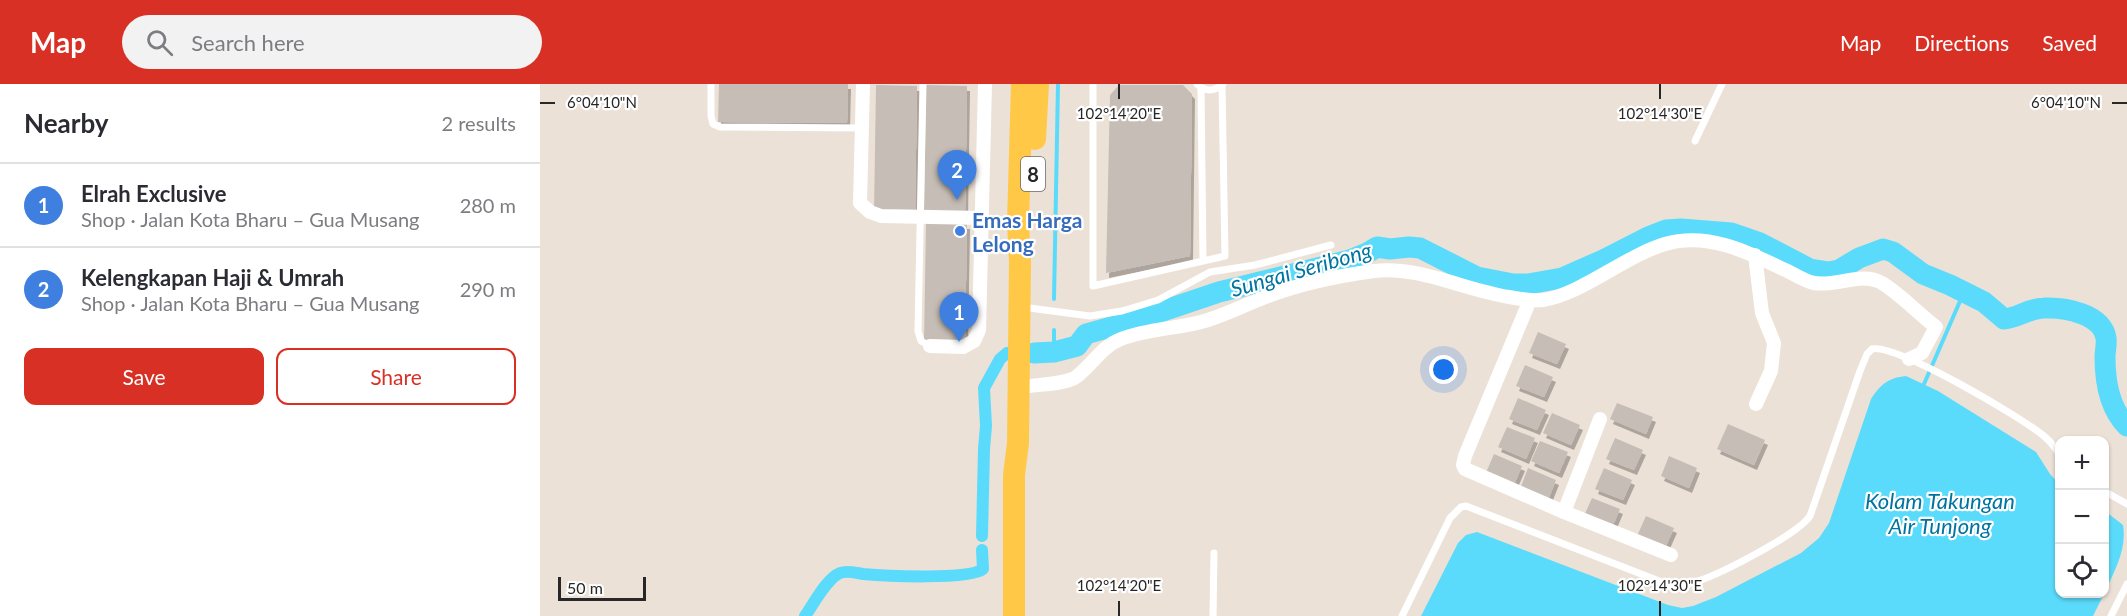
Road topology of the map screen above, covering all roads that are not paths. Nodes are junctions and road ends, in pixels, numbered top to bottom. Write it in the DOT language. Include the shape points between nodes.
graph roads {
  1 [pos="711,84"];
  2 [pos="863,84"];
  3 [pos="923,84"];
  4 [pos="985,84"];
  5 [pos="1022,84"];
  6 [pos="1038,84"];
  7 [pos="1093,84"];
  8 [pos="1222,84"];
  9 [pos="1722,84"];
  10 [pos="1199,86"];
  11 [pos="862,128"];
  12 [pos="1695,141"];
  13 [pos="921,217"];
  14 [pos="982,218"];
  15 [pos="1331,245"];
  16 [pos="1755,255"];
  17 [pos="1203,261"];
  18 [pos="1020,262"];
  19 [pos="1530,300"];
  20 [pos="1019,307"];
  21 [pos="930,346"];
  22 [pos="1909,359"];
  23 [pos="1018,388"];
  24 [pos="1756,404"];
  25 [pos="1600,419"];
  26 [pos="1018,443"];
  27 [pos="2055,449"];
  28 [pos="2109,494"];
  29 [pos="2127,504"];
  30 [pos="1564,512"];
  31 [pos="1214,553"];
  32 [pos="1671,555"];
  33 [pos="2127,584"];
  34 [pos="1014,616"];
  35 [pos="1026,616"];
  36 [pos="1213,616"];
  37 [pos="1402,616"];
  38 [pos="2110,616"];
  1 -- 11 [label="lane" via="711,116 713,124 720,127"];
  2 -- 11 [label="street"];
  3 -- 13 [label="lane"];
  4 -- 14 [label="street"];
  5 -- 18 [label="main road, 8"];
  6 -- 18 [label="main road, 8" via="1030,225"];
  7 -- 17 [label="lane" via="1093,286"];
  8 -- 10 [label="lane" via="1212,90"];
  8 -- 17 [label="lane" via="1225,256"];
  9 -- 12 [label="lane"];
  10 -- 17 [label="lane"];
  11 -- 13 [label="street" via="860,203 881,216"];
  13 -- 14 [label="street"];
  13 -- 21 [label="lane" via="918,331 921,341"];
  14 -- 21 [label="street" via="979,330 974,341 963,347"];
  15 -- 20 [label="lane" via="1210,272 1158,300 1122,311 1090,316"];
  16 -- 19 [label="street" via="1714,242 1666,244 1563,295"];
  16 -- 22 [label="street" via="1810,282 1834,284 1861,278 1882,283 1936,327 1922,353"];
  16 -- 24 [label="street" via="1761,313 1774,343 1771,371"];
  18 -- 20 [label="main road, 8"];
  19 -- 23 [label="street" via="1473,290 1415,272 1373,271 1297,287 1206,321 1119,339 1074,378"];
  19 -- 30 [label="street" via="1463,465 1470,472"];
  20 -- 23 [label="main road, 8"];
  22 -- 27 [label="lane" via="1936,370 2046,438"];
  22 -- 37 [label="lane" via="1882,348 1867,354 1810,516 1786,537 1719,572 1691,583 1667,584 1466,506 1450,518"];
  23 -- 26 [label="main road, 8"];
  25 -- 30 [label="street"];
  26 -- 34 [label="main road, 8" via="1014,475"];
  26 -- 35 [label="main road, 8" via="1022,460"];
  28 -- 29 [label="lane"];
  30 -- 32 [label="street"];
  31 -- 36 [label="lane"];
  33 -- 38 [label="lane"];
}
